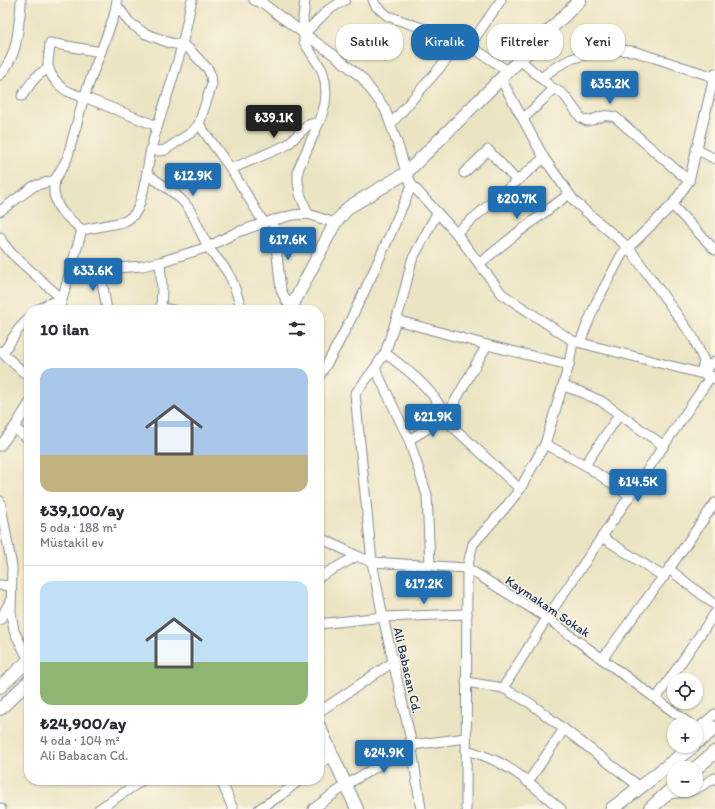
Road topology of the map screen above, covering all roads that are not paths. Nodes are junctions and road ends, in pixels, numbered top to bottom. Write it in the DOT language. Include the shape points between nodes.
graph roads {
  1 [pos="21,0"];
  2 [pos="192,0"];
  3 [pos="254,0"];
  4 [pos="305,0"];
  5 [pos="345,0"];
  6 [pos="373,0"];
  7 [pos="501,0"];
  8 [pos="578,1"];
  9 [pos="264,2"];
  10 [pos="117,3"];
  11 [pos="411,24"];
  12 [pos="555,24"];
  13 [pos="479,28"];
  14 [pos="304,34"];
  15 [pos="182,45"];
  16 [pos="101,52"];
  17 [pos="479,55"];
  18 [pos="451,60"];
  19 [pos="520,60"];
  20 [pos="49,69"];
  21 [pos="0,75"];
  22 [pos="504,75"];
  23 [pos="715,75"];
  24 [pos="540,78"];
  25 [pos="554,90"];
  26 [pos="22,96"];
  27 [pos="84,97"];
  28 [pos="523,119"];
  29 [pos="318,122"];
  30 [pos="199,124"];
  31 [pos="391,124"];
  32 [pos="157,126"];
  33 [pos="696,149"];
  34 [pos="151,150"];
  35 [pos="544,158"];
  36 [pos="715,158"];
  37 [pos="231,169"];
  38 [pos="406,173"];
  39 [pos="464,173"];
  40 [pos="147,174"];
  41 [pos="55,180"];
  42 [pos="517,181"];
  43 [pos="688,181"];
  44 [pos="412,185"];
  45 [pos="569,194"];
  46 [pos="672,205"];
  47 [pos="0,211"];
  48 [pos="437,213"];
  49 [pos="308,214"];
  50 [pos="269,222"];
  51 [pos="335,224"];
  52 [pos="82,230"];
  53 [pos="456,234"];
  54 [pos="0,236"];
  55 [pos="208,247"];
  56 [pos="629,248"];
  57 [pos="715,250"];
  58 [pos="160,262"];
  59 [pos="479,264"];
  60 [pos="100,270"];
  61 [pos="70,272"];
  62 [pos="62,299"];
  63 [pos="46,305"];
  64 [pos="60,305"];
  65 [pos="106,305"];
  66 [pos="161,305"];
  67 [pos="240,305"];
  68 [pos="288,305"];
  69 [pos="292,305"];
  70 [pos="396,320"];
  71 [pos="24,323"];
  72 [pos="577,341"];
  73 [pos="487,345"];
  74 [pos="1,352"];
  75 [pos="385,352"];
  76 [pos="715,362"];
  77 [pos="569,365"];
  78 [pos="375,368"];
  79 [pos="324,369"];
  80 [pos="24,373"];
  81 [pos="701,373"];
  82 [pos="713,377"];
  83 [pos="563,386"];
  84 [pos="24,412"];
  85 [pos="619,415"];
  86 [pos="446,418"];
  87 [pos="14,428"];
  88 [pos="24,435"];
  89 [pos="410,440"];
  90 [pos="545,444"];
  91 [pos="0,446"];
  92 [pos="664,446"];
  93 [pos="585,465"];
  94 [pos="520,489"];
  95 [pos="630,496"];
  96 [pos="0,501"];
  97 [pos="715,503"];
  98 [pos="602,537"];
  99 [pos="324,540"];
  100 [pos="357,556"];
  101 [pos="372,562"];
  102 [pos="430,565"];
  103 [pos="467,568"];
  104 [pos="666,573"];
  105 [pos="324,574"];
  106 [pos="0,585"];
  107 [pos="12,586"];
  108 [pos="11,598"];
  109 [pos="715,605"];
  110 [pos="715,613"];
  111 [pos="467,614"];
  112 [pos="383,618"];
  113 [pos="547,618"];
  114 [pos="0,620"];
  115 [pos="324,623"];
  116 [pos="24,650"];
  117 [pos="602,659"];
  118 [pos="393,662"];
  119 [pos="24,664"];
  120 [pos="466,682"];
  121 [pos="0,686"];
  122 [pos="24,686"];
  123 [pos="503,688"];
  124 [pos="656,699"];
  125 [pos="0,709"];
  126 [pos="324,709"];
  127 [pos="715,714"];
  128 [pos="680,717"];
  129 [pos="703,722"];
  130 [pos="715,728"];
  131 [pos="564,729"];
  132 [pos="324,737"];
  133 [pos="703,737"];
  134 [pos="466,738"];
  135 [pos="412,745"];
  136 [pos="466,750"];
  137 [pos="715,752"];
  138 [pos="680,753"];
  139 [pos="332,754"];
  140 [pos="324,761"];
  141 [pos="703,762"];
  142 [pos="715,778"];
  143 [pos="528,782"];
  144 [pos="135,785"];
  145 [pos="223,785"];
  146 [pos="294,785"];
  147 [pos="346,785"];
  148 [pos="703,785"];
  149 [pos="640,787"];
  150 [pos="667,793"];
  151 [pos="98,809"];
  152 [pos="233,809"];
  153 [pos="259,809"];
  154 [pos="314,809"];
  155 [pos="357,809"];
  156 [pos="421,809"];
  157 [pos="466,809"];
  158 [pos="561,809"];
  159 [pos="612,809"];
  160 [pos="650,809"];
  1 -- 21 [label="street" via="17,42 7,68"];
  2 -- 15 [label="street"];
  3 -- 9 [label="street"];
  4 -- 14 [label="street"];
  5 -- 14 [label="street" via="328,10"];
  6 -- 11 [label="street" via="388,16"];
  7 -- 13 [label="street"];
  8 -- 12 [label="main road"];
  9 -- 14 [label="street"];
  10 -- 15 [label="street" via="129,22 144,33"];
  10 -- 16 [label="street"];
  14 -- 29 [label="street" via="304,42 322,70 325,81 325,104"];
  14 -- 31 [label="street" via="362,78 385,108"];
  15 -- 30 [label="street" via="208,69 211,76 212,84"];
  15 -- 32 [label="street"];
  16 -- 20 [label="street" via="50,43"];
  16 -- 27 [label="street"];
  17 -- 22 [label="street"];
  18 -- 31 [label="street"];
  19 -- 22 [label="main road"];
  19 -- 24 [label="street"];
  20 -- 26 [label="street" via="36,77"];
  20 -- 27 [label="street" via="61,87 72,94"];
  22 -- 28 [label="street"];
  22 -- 38 [label="main road"];
  23 -- 24 [label="street" via="633,51 616,50 570,59"];
  23 -- 33 [label="street"];
  24 -- 25 [label="street"];
  25 -- 28 [label="street"];
  25 -- 43 [label="street" via="565,96 584,120 589,121 602,116 615,117"];
  27 -- 32 [label="street"];
  27 -- 41 [label="street" via="67,159"];
  28 -- 35 [label="street"];
  29 -- 37 [label="street" via="307,126 287,145"];
  29 -- 49 [label="street" via="298,170 300,194"];
  30 -- 34 [label="street" via="192,132 165,150"];
  30 -- 37 [label="street"];
  31 -- 38 [label="street"];
  32 -- 34 [label="street"];
  33 -- 36 [label="street"];
  33 -- 43 [label="street"];
  34 -- 40 [label="street"];
  35 -- 42 [label="street"];
  35 -- 45 [label="street"];
  37 -- 50 [label="street"];
  38 -- 44 [label="street"];
  38 -- 51 [label="main road" via="349,207"];
  39 -- 42 [label="street" via="488,150"];
  40 -- 52 [label="street" via="139,206 130,218 123,222"];
  40 -- 55 [label="street" via="170,190 191,211"];
  41 -- 47 [label="street" via="34,186"];
  41 -- 52 [label="street" via="54,194 58,206"];
  42 -- 53 [label="street"];
  43 -- 46 [label="street"];
  44 -- 48 [label="street"];
  44 -- 79 [label="street" via="364,292"];
  45 -- 56 [label="street"];
  45 -- 59 [label="street"];
  46 -- 56 [label="street"];
  46 -- 57 [label="street"];
  48 -- 53 [label="street"];
  48 -- 70 [label="street" via="412,260 402,306"];
  49 -- 50 [label="street" via="293,215"];
  49 -- 51 [label="street"];
  50 -- 55 [label="street" via="235,233"];
  50 -- 68 [label="street" via="281,290"];
  51 -- 69 [label="main road"];
  52 -- 61 [label="street"];
  53 -- 59 [label="street"];
  54 -- 62 [label="street" via="12,254"];
  55 -- 58 [label="street"];
  55 -- 67 [label="street" via="229,274"];
  56 -- 72 [label="street" via="622,254"];
  56 -- 81 [label="street" via="694,337 704,361"];
  58 -- 60 [label="street"];
  58 -- 66 [label="street"];
  59 -- 72 [label="street" via="502,294"];
  60 -- 61 [label="street"];
  60 -- 65 [label="street"];
  61 -- 62 [label="street"];
  62 -- 63 [label="street"];
  62 -- 64 [label="street"];
  70 -- 73 [label="street"];
  70 -- 75 [label="street"];
  71 -- 74 [label="street"];
  72 -- 77 [label="street"];
  72 -- 81 [label="street"];
  73 -- 77 [label="street"];
  73 -- 86 [label="street"];
  74 -- 80 [label="street"];
  75 -- 78 [label="street"];
  75 -- 86 [label="street" via="415,376 436,400"];
  76 -- 81 [label="street"];
  77 -- 83 [label="street"];
  78 -- 89 [label="street"];
  78 -- 101 [label="street, Ali Babacan Cd." via="356,394"];
  81 -- 82 [label="street"];
  82 -- 92 [label="street"];
  83 -- 85 [label="street" via="590,396"];
  83 -- 90 [label="street"];
  84 -- 87 [label="street"];
  85 -- 92 [label="street"];
  85 -- 93 [label="street"];
  86 -- 89 [label="street"];
  86 -- 94 [label="street"];
  87 -- 88 [label="street"];
  87 -- 91 [label="street"];
  89 -- 102 [label="street" via="427,495"];
  90 -- 93 [label="street"];
  90 -- 94 [label="street"];
  92 -- 95 [label="street"];
  93 -- 95 [label="street"];
  94 -- 103 [label="street" via="473,544"];
  95 -- 98 [label="street"];
  96 -- 107 [label="street" via="12,567"];
  97 -- 104 [label="street"];
  98 -- 104 [label="street"];
  98 -- 113 [label="street"];
  99 -- 100 [label="street, Kaymakam Sokak"];
  100 -- 101 [label="street, Kaymakam Sokak"];
  100 -- 105 [label="street"];
  101 -- 102 [label="street, Kaymakam Sokak"];
  101 -- 112 [label="street, Ali Babacan Cd."];
  102 -- 103 [label="street, Kaymakam Sokak"];
  103 -- 111 [label="street"];
  103 -- 113 [label="street, Kaymakam Sokak"];
  104 -- 109 [label="street"];
  104 -- 117 [label="street"];
  106 -- 107 [label="street"];
  107 -- 108 [label="street"];
  108 -- 114 [label="street"];
  108 -- 116 [label="street" via="14,631"];
  110 -- 124 [label="street"];
  111 -- 112 [label="street"];
  111 -- 120 [label="street"];
  112 -- 115 [label="street"];
  112 -- 118 [label="street, Ali Babacan Cd."];
  113 -- 117 [label="street, Kaymakam Sokak"];
  113 -- 123 [label="street"];
  117 -- 124 [label="street, Kaymakam Sokak"];
  118 -- 126 [label="street"];
  118 -- 135 [label="street, Ali Babacan Cd."];
  119 -- 121 [label="main road"];
  120 -- 123 [label="street"];
  120 -- 134 [label="street"];
  122 -- 125 [label="main road"];
  123 -- 131 [label="street" via="530,703"];
  124 -- 128 [label="street, Kaymakam Sokak"];
  127 -- 129 [label="street"];
  130 -- 133 [label="highway"];
  131 -- 143 [label="street"];
  131 -- 149 [label="street"];
  132 -- 139 [label="main road"];
  134 -- 135 [label="street"];
  134 -- 136 [label="street"];
  135 -- 147 [label="street"];
  135 -- 156 [label="street, Ali Babacan Cd."];
  136 -- 143 [label="street" via="510,768"];
  136 -- 157 [label="street"];
  137 -- 141 [label="highway"];
  138 -- 149 [label="highway"];
  139 -- 140 [label="street"];
  139 -- 147 [label="main road"];
  142 -- 148 [label="street"];
  143 -- 158 [label="street"];
  144 -- 151 [label="street"];
  145 -- 152 [label="street"];
  146 -- 153 [label="street"];
  147 -- 154 [label="street"];
  147 -- 155 [label="main road"];
  149 -- 159 [label="highway"];
  150 -- 160 [label="highway"];
}
